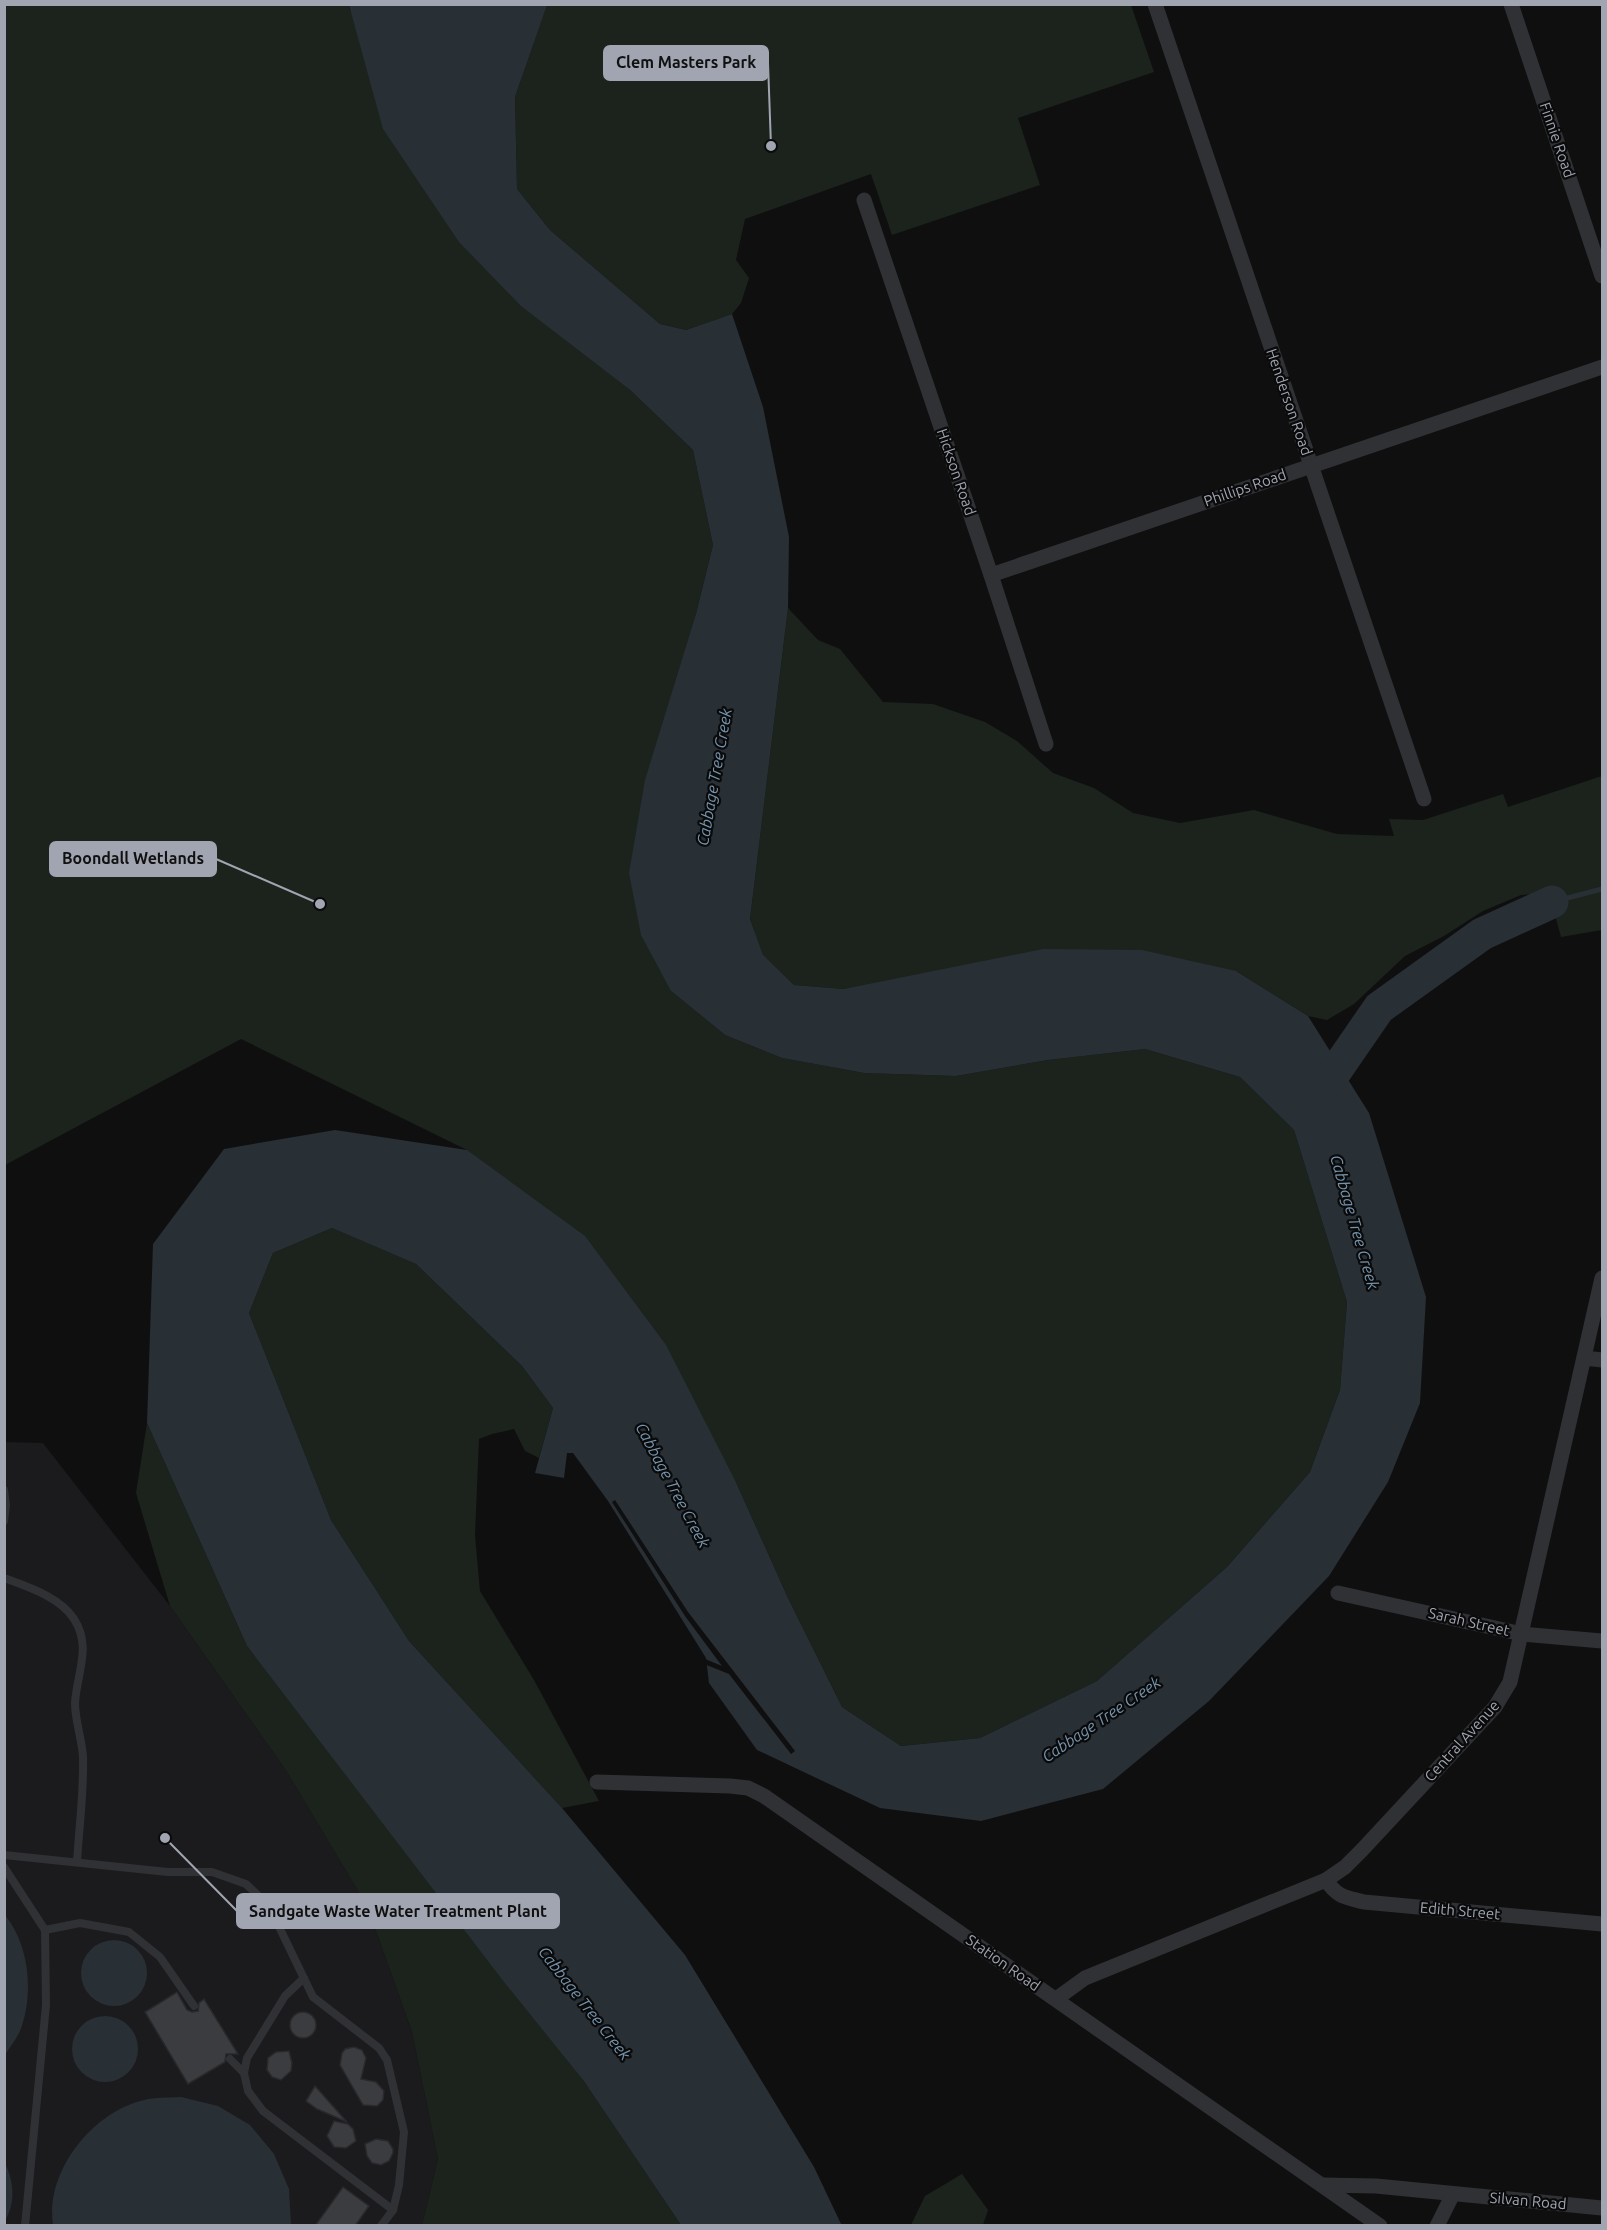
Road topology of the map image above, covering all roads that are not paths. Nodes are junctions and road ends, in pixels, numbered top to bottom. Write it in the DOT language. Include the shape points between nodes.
graph roads {
  1 [pos="1155,4"];
  2 [pos="1511,4"];
  3 [pos="864,200"];
  4 [pos="1602,276"];
  5 [pos="1602,368"];
  6 [pos="1310,466"];
  7 [pos="991,575"];
  8 [pos="1046,744"];
  9 [pos="1424,799"];
  10 [pos="1602,1278"];
  11 [pos="1584,1358"];
  12 [pos="1602,1360"];
  13 [pos="4,1490"];
  14 [pos="4,1521"];
  15 [pos="4,1578"];
  16 [pos="1338,1593"];
  17 [pos="1522,1634"];
  18 [pos="1602,1641"];
  19 [pos="597,1782"];
  20 [pos="4,1855"];
  21 [pos="77,1862"];
  22 [pos="4,1867"];
  23 [pos="1326,1880"];
  24 [pos="1602,1924"];
  25 [pos="45,1930"];
  26 [pos="304,1978"];
  27 [pos="1056,1999"];
  28 [pos="194,2006"];
  29 [pos="230,2059"];
  30 [pos="244,2073"];
  31 [pos="1323,2185"];
  32 [pos="1453,2194"];
  33 [pos="1602,2208"];
  34 [pos="393,2210"];
  35 [pos="25,2226"];
  36 [pos="381,2226"];
  37 [pos="1380,2226"];
  38 [pos="1437,2226"];
  1 -- 6 [label="street, Henderson Road"];
  2 -- 4 [label="street, Finnie Road"];
  3 -- 7 [label="street, Hickson Road"];
  5 -- 6 [label="street, Phillips Road"];
  6 -- 7 [label="street, Phillips Road"];
  6 -- 9 [label="street, Henderson Road"];
  7 -- 8 [label="street, Hickson Road"];
  10 -- 11 [label="street, Central Avenue"];
  11 -- 12 [label="street"];
  11 -- 17 [label="street, Central Avenue"];
  13 -- 14 [label="lane"];
  15 -- 21 [label="lane" via="60,1603 74,1618 82,1635 85,1647 75,1705 82,1755"];
  16 -- 17 [label="street, Sarah Street"];
  17 -- 18 [label="street, Sarah Street"];
  17 -- 23 [label="street, Central Avenue" via="1510,1682 1495,1707 1362,1850"];
  19 -- 27 [label="street, Station Road" via="748,1788"];
  20 -- 21 [label="lane"];
  21 -- 26 [label="lane" via="168,1872 212,1872 246,1884 269,1906"];
  22 -- 25 [label="lane"];
  23 -- 24 [label="street, Edith Street" via="1333,1892 1364,1902"];
  23 -- 27 [label="street, Central Avenue" via="1086,1978"];
  25 -- 28 [label="lane" via="80,1923 129,1932 160,1957"];
  25 -- 35 [label="lane" via="46,2005"];
  26 -- 30 [label="lane" via="285,1996 247,2058"];
  26 -- 34 [label="lane" via="313,1997 379,2048 387,2060 404,2132"];
  27 -- 31 [label="street, Station Road"];
  29 -- 30 [label="lane"];
  30 -- 34 [label="lane" via="248,2091 263,2111"];
  31 -- 32 [label="street, Silvan Road"];
  31 -- 37 [label="street, Station Road"];
  32 -- 33 [label="street, Silvan Road"];
  32 -- 38 [label="street"];
  34 -- 36 [label="lane"];
}
